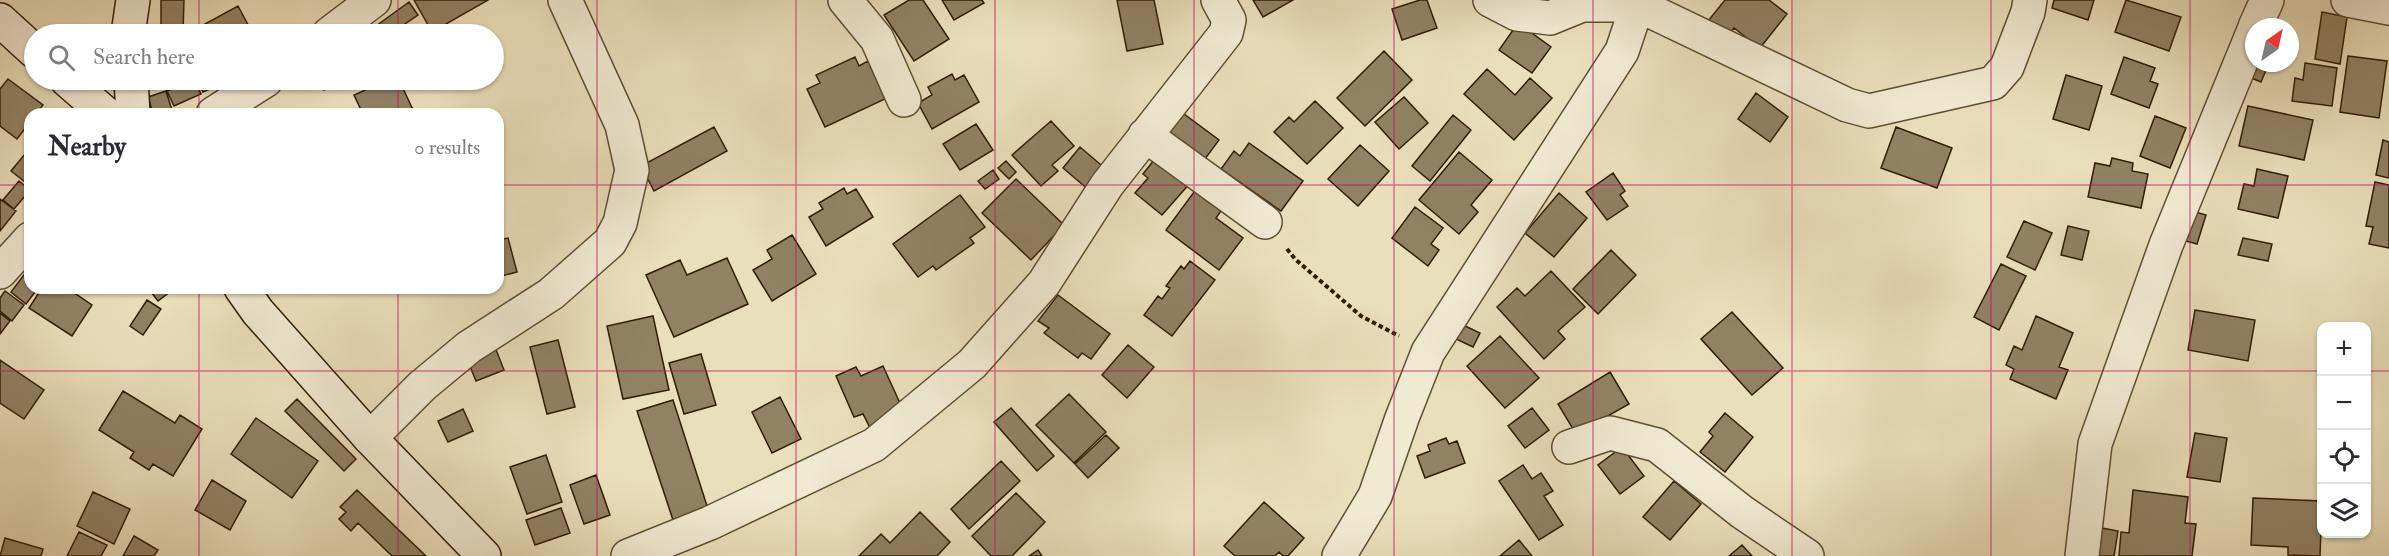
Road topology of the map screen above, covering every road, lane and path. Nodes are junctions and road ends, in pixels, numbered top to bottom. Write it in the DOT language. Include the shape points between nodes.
graph roads {
  1 [pos="133,0"];
  2 [pos="374,0"];
  3 [pos="565,0"];
  4 [pos="845,0"];
  5 [pos="1218,0"];
  6 [pos="1490,0"];
  7 [pos="2030,0"];
  8 [pos="2267,0"];
  9 [pos="2348,0"];
  10 [pos="1638,2"];
  11 [pos="2389,8"];
  12 [pos="2260,18"];
  13 [pos="0,20"];
  14 [pos="129,24"];
  15 [pos="342,24"];
  16 [pos="24,42"];
  17 [pos="2245,53"];
  18 [pos="78,90"];
  19 [pos="132,90"];
  20 [pos="250,90"];
  21 [pos="904,100"];
  22 [pos="99,108"];
  23 [pos="133,108"];
  24 [pos="222,108"];
  25 [pos="1145,135"];
  26 [pos="1265,222"];
  27 [pos="24,246"];
  28 [pos="0,272"];
  29 [pos="245,294"];
  30 [pos="1428,352"];
  31 [pos="370,438"];
  32 [pos="1569,447"];
  33 [pos="484,556"];
  34 [pos="628,556"];
  35 [pos="1339,556"];
  36 [pos="1808,556"];
  37 [pos="2082,556"];
  1 -- 14 [label="street"];
  2 -- 15 [label="street"];
  3 -- 31 [label="street" via="622,125 632,170 620,223 610,242 559,286 469,347 422,386"];
  4 -- 21 [label="street" via="877,39"];
  5 -- 25 [label="street" via="1229,20 1226,33"];
  6 -- 10 [label="street" via="1517,14 1551,18 1582,5"];
  7 -- 10 [label="street" via="2007,67 1993,83 1869,111 1847,105"];
  8 -- 12 [label="street"];
  9 -- 11 [label="street"];
  10 -- 30 [label="street" via="1622,51"];
  13 -- 16 [label="street"];
  17 -- 37 [label="street" via="2166,245 2095,444"];
  18 -- 22 [label="street"];
  19 -- 23 [label="street"];
  20 -- 24 [label="street"];
  25 -- 26 [label="street"];
  25 -- 34 [label="street" via="1107,185 1044,283 972,364 874,445 710,524"];
  26 -- 30 [label="path" via="1295,259 1361,316"];
  27 -- 28 [label="street"];
  29 -- 31 [label="street"];
  30 -- 35 [label="street" via="1375,496"];
  31 -- 33 [label="street"];
  32 -- 36 [label="street" via="1610,433 1657,445 1742,512"];
}
